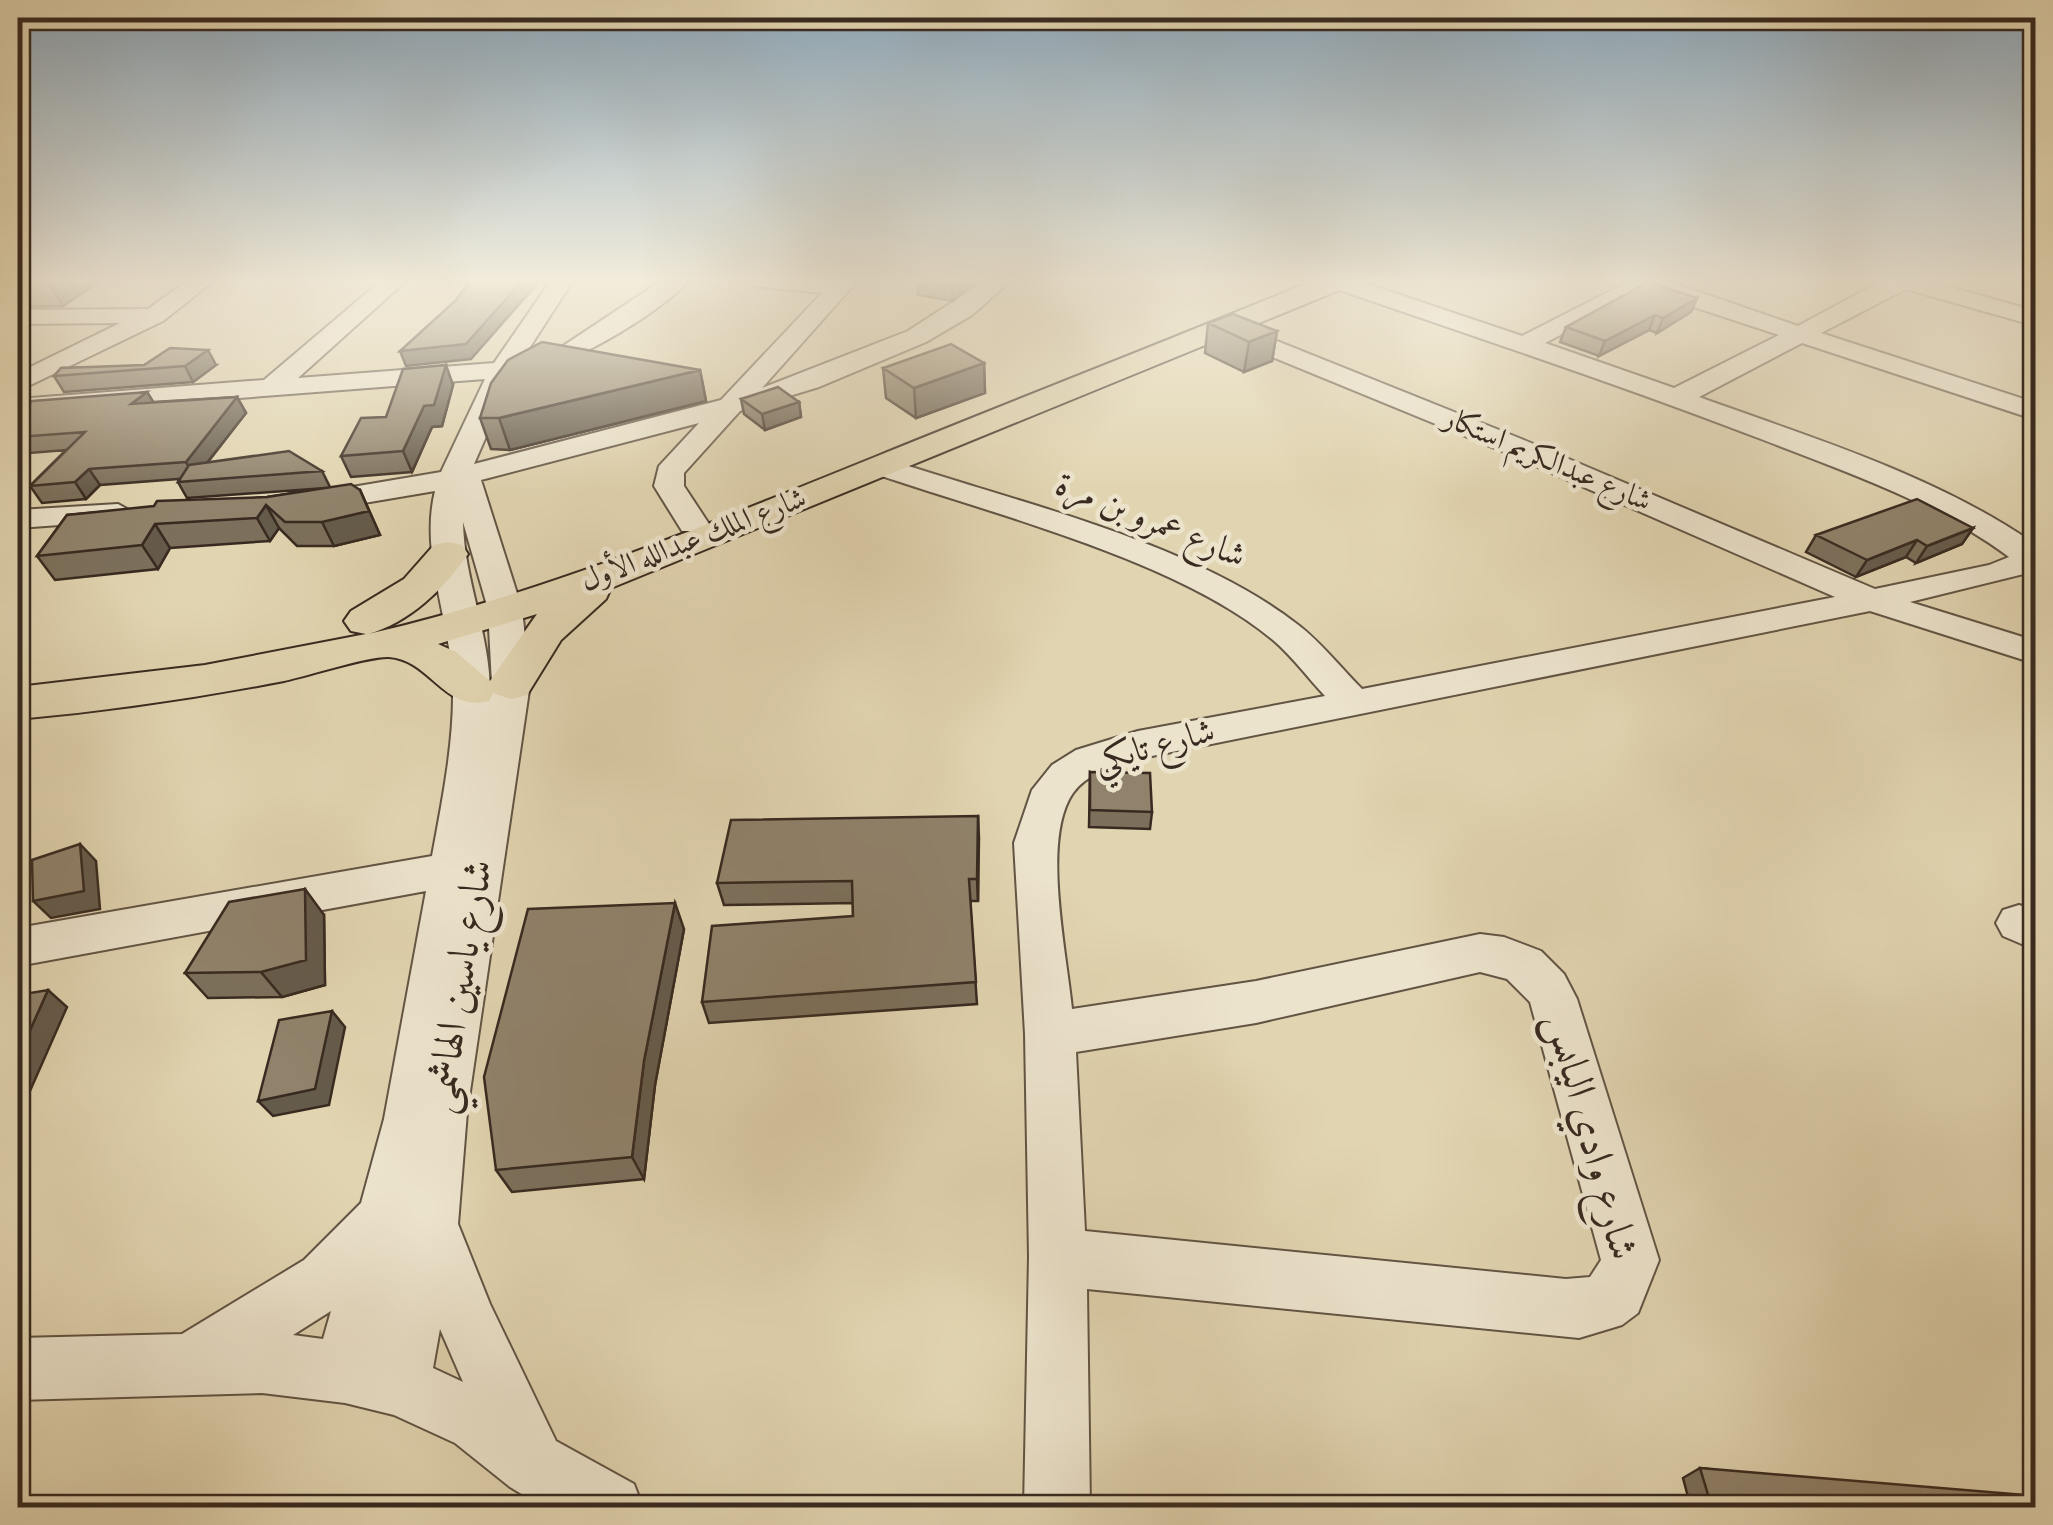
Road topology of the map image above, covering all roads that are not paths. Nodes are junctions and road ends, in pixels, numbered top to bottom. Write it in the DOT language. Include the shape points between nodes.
graph roads {
  1 [pos="86,350"];
  2 [pos="315,350"];
  3 [pos="515,350"];
  4 [pos="573,350"];
  5 [pos="780,350"];
  6 [pos="879,350"];
  7 [pos="1144,350"];
  8 [pos="1169,350"];
  9 [pos="1277,350"];
  10 [pos="1538,350"];
  11 [pos="1767,350"];
  12 [pos="1843,350"];
  13 [pos="504,367"];
  14 [pos="18,384"];
  15 [pos="272,388"];
  16 [pos="1678,397"];
  17 [pos="18,408"];
  18 [pos="724,408"];
  19 [pos="2036,412"];
  20 [pos="883,467"];
  21 [pos="459,474"];
  22 [pos="281,504"];
  23 [pos="152,512"];
  24 [pos="18,519"];
  25 [pos="693,524"];
  26 [pos="448,554"];
  27 [pos="2019,556"];
  28 [pos="607,576"];
  29 [pos="502,599"];
  30 [pos="1868,600"];
  31 [pos="461,610"];
  32 [pos="379,632"];
  33 [pos="2036,652"];
  34 [pos="18,677"];
  35 [pos="491,687"];
  36 [pos="18,703"];
  37 [pos="1355,705"];
  38 [pos="466,866"];
  39 [pos="18,948"];
  40 [pos="1050,1034"];
  41 [pos="408,1220"];
  42 [pos="1058,1256"];
  43 [pos="190,1364"];
  44 [pos="18,1369"];
  45 [pos="372,1379"];
  46 [pos="534,1464"];
  47 [pos="610,1508"];
  48 [pos="1056,1508"];
  1 -- 14 [label="street"];
  2 -- 15 [label="street"];
  3 -- 13 [label="street, شارع ياسين الهاشمي"];
  4 -- 13 [label="street" via="531,368"];
  5 -- 18 [label="street"];
  6 -- 18 [label="street"];
  7 -- 25 [label="main road, شارع الملك عبدالله الأول"];
  8 -- 20 [label="main road, شارع الملك عبدالله الأول"];
  9 -- 30 [label="street, شارع عبدالكريم استكار"];
  10 -- 16 [label="street"];
  11 -- 16 [label="street"];
  12 -- 19 [label="street"];
  13 -- 15 [label="street"];
  13 -- 21 [label="street, شارع ياسين الهاشمي"];
  15 -- 17 [label="street"];
  16 -- 27 [label="street" via="1864,470"];
  18 -- 21 [label="street"];
  18 -- 25 [label="street" via="668,472 669,486"];
  20 -- 28 [label="main road, شارع الملك عبدالله الأول"];
  20 -- 37 [label="street, شارع عمرو بن مرة" via="1204,580 1286,632"];
  21 -- 22 [label="street" via="368,497"];
  21 -- 26 [label="street, شارع ياسين الهاشمي" via="446,504"];
  21 -- 29 [label="street, شارع ياسين الهاشمي"];
  23 -- 24 [label="street"];
  25 -- 29 [label="main road, شارع الملك عبدالله الأول"];
  26 -- 31 [label="street, شارع ياسين الهاشمي"];
  26 -- 32 [label="main road"];
  27 -- 30 [label="street, شارع تايكي"];
  28 -- 29 [label="main road, شارع الملك عبدالله الأول"];
  28 -- 35 [label="main road" via="554,619"];
  29 -- 31 [label="main road, شارع الملك عبدالله الأول"];
  29 -- 35 [label="street, شارع ياسين الهاشمي"];
  30 -- 33 [label="street, شارع عبدالكريم استكار"];
  30 -- 37 [label="street, شارع تايكي"];
  31 -- 32 [label="main road, شارع الملك عبدالله الأول"];
  31 -- 35 [label="street, شارع ياسين الهاشمي"];
  32 -- 34 [label="main road, شارع الملك عبدالله الأول"];
  32 -- 35 [label="main road"];
  32 -- 36 [label="main road, شارع الملك عبدالله الأول" via="277,669"];
  35 -- 38 [label="street, شارع ياسين الهاشمي"];
  37 -- 40 [label="street, شارع تايكي" via="1138,745 1090,760 1059,782 1035,843"];
  38 -- 39 [label="street"];
  38 -- 41 [label="street, شارع ياسين الهاشمي" via="441,1112"];
  40 -- 42 [label="street, شارع تايكي"];
  40 -- 42 [label="street, شارع وادي اليابس" via="1256,1002 1480,953 1515,959 1544,982 1553,999 1630,1260 1616,1298 1594,1309 1566,1309"];
  41 -- 43 [label="street" via="325,1281"];
  41 -- 45 [label="street, شارع ياسين الهاشمي"];
  41 -- 46 [label="street" via="467,1322"];
  42 -- 48 [label="street, شارع تايكي"];
  43 -- 44 [label="street"];
  43 -- 45 [label="street" via="262,1362"];
  45 -- 46 [label="street" via="477,1421"];
  46 -- 47 [label="street"];
}
